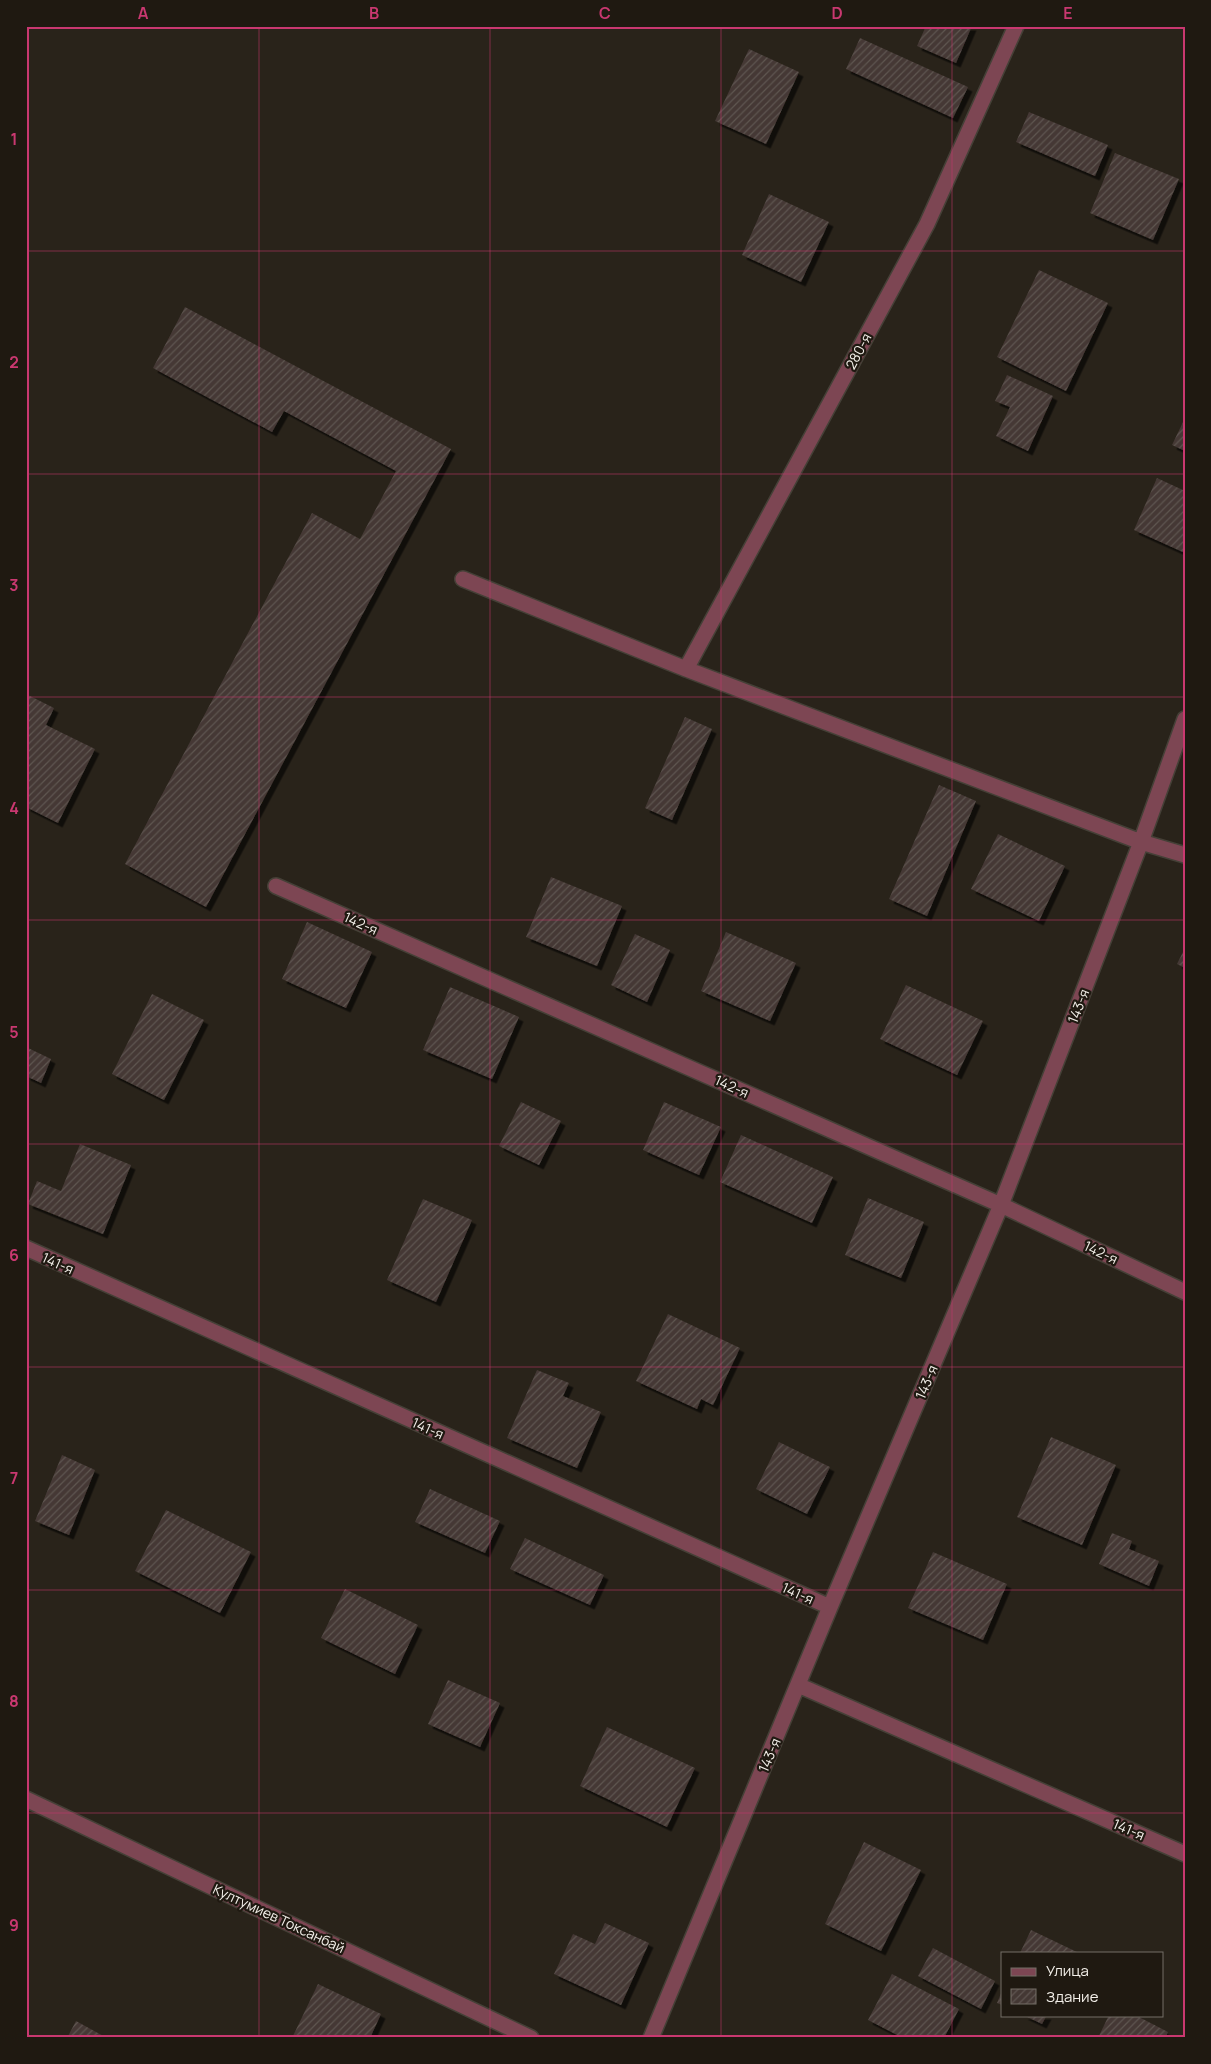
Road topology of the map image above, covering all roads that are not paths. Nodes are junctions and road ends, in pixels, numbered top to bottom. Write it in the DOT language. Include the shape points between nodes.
graph roads {
  1 [pos="1016,26"];
  2 [pos="463,578"];
  3 [pos="686,669"];
  4 [pos="1185,719"];
  5 [pos="1141,842"];
  6 [pos="1185,855"];
  7 [pos="276,886"];
  8 [pos="1001,1205"];
  9 [pos="26,1248"];
  10 [pos="1185,1292"];
  11 [pos="830,1607"];
  12 [pos="798,1685"];
  13 [pos="26,1799"];
  14 [pos="1185,1854"];
  15 [pos="531,2038"];
  16 [pos="651,2038"];
  1 -- 3 [label="street, 280-я" via="927,224"];
  2 -- 3 [label="street"];
  3 -- 5 [label="street"];
  4 -- 5 [label="street, 143-я"];
  5 -- 6 [label="street"];
  5 -- 8 [label="street, 143-я"];
  7 -- 8 [label="street, 142-я"];
  8 -- 10 [label="street, 142-я"];
  8 -- 11 [label="street, 143-я"];
  9 -- 11 [label="street, 141-я"];
  11 -- 12 [label="street, 143-я"];
  12 -- 14 [label="street, 141-я"];
  12 -- 16 [label="street, 143-я"];
  13 -- 15 [label="street, Култумиев Токсанбай"];
}
